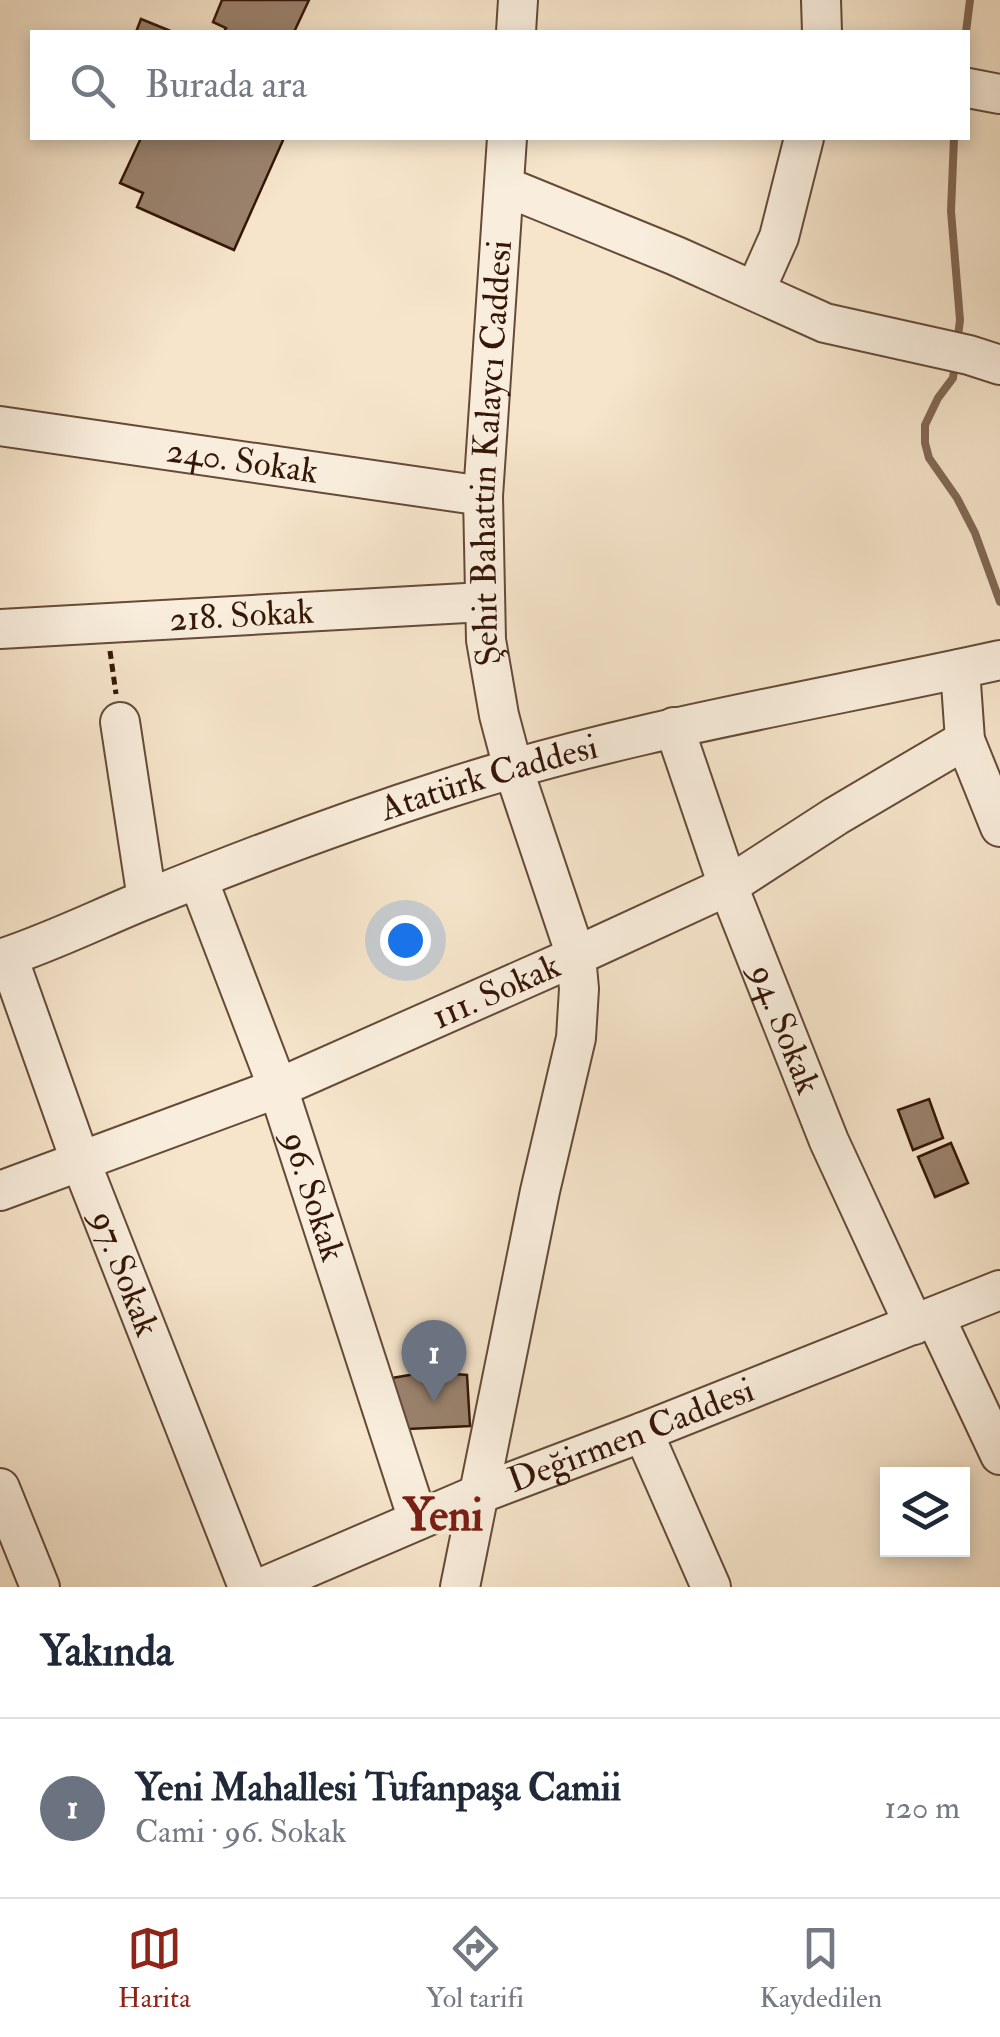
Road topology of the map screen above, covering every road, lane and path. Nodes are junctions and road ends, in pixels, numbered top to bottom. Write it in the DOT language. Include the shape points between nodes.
graph roads {
  1 [pos="518,0"];
  2 [pos="821,0"];
  3 [pos="516,30"];
  4 [pos="822,30"];
  5 [pos="508,140"];
  6 [pos="804,140"];
  7 [pos="504,186"];
  8 [pos="754,291"];
  9 [pos="1000,364"];
  10 [pos="0,426"];
  11 [pos="482,496"];
  12 [pos="484,602"];
  13 [pos="106,624"];
  14 [pos="0,629"];
  15 [pos="1000,660"];
  16 [pos="960,669"];
  17 [pos="120,722"];
  18 [pos="674,728"];
  19 [pos="965,740"];
  20 [pos="512,768"];
  21 [pos="1000,827"];
  22 [pos="198,879"];
  23 [pos="728,886"];
  24 [pos="147,899"];
  25 [pos="576,956"];
  26 [pos="3,960"];
  27 [pos="278,1088"];
  28 [pos="80,1160"];
  29 [pos="0,1190"];
  30 [pos="1000,1290"];
  31 [pos="924,1321"];
  32 [pos="643,1432"];
  33 [pos="1000,1455"];
  34 [pos="0,1488"];
  35 [pos="479,1494"];
  36 [pos="418,1520"];
  37 [pos="40,1587"];
  38 [pos="248,1587"];
  39 [pos="263,1587"];
  40 [pos="460,1587"];
  41 [pos="711,1587"];
  1 -- 3 [label="street"];
  2 -- 4 [label="street"];
  5 -- 7 [label="street, Şehit Bahattin Kalaycı Caddesi"];
  6 -- 8 [label="street" via="780,237"];
  7 -- 8 [label="street"];
  7 -- 11 [label="street, Şehit Bahattin Kalaycı Caddesi"];
  8 -- 9 [label="street" via="825,322"];
  10 -- 11 [label="street, 240. Sokak"];
  11 -- 12 [label="street, Şehit Bahattin Kalaycı Caddesi"];
  12 -- 13 [label="street, 218. Sokak"];
  12 -- 20 [label="street, Şehit Bahattin Kalaycı Caddesi" via="491,675"];
  13 -- 14 [label="street, 218. Sokak"];
  13 -- 17 [label="path"];
  15 -- 16 [label="street, Atatürk Caddesi"];
  16 -- 18 [label="street, Atatürk Caddesi"];
  16 -- 19 [label="street"];
  17 -- 24 [label="street"];
  18 -- 20 [label="street, Atatürk Caddesi"];
  18 -- 23 [label="street, 94. Sokak"];
  19 -- 21 [label="street"];
  19 -- 23 [label="street, 111. Sokak"];
  20 -- 22 [label="street, Atatürk Caddesi"];
  20 -- 25 [label="street, Şehit Bahattin Kalaycı Caddesi"];
  22 -- 24 [label="street, Atatürk Caddesi"];
  22 -- 27 [label="street, 96. Sokak"];
  23 -- 25 [label="street, 111. Sokak"];
  23 -- 31 [label="street, 94. Sokak" via="829,1140"];
  24 -- 26 [label="street, Atatürk Caddesi"];
  25 -- 27 [label="street, 111. Sokak"];
  25 -- 35 [label="street, Şehit Bahattin Kalaycı Caddesi" via="576,1038"];
  26 -- 28 [label="street, 97. Sokak"];
  27 -- 28 [label="street, 111. Sokak"];
  27 -- 36 [label="street, 96. Sokak"];
  28 -- 29 [label="street, 111. Sokak"];
  28 -- 38 [label="street, 97. Sokak"];
  30 -- 31 [label="street, Değirmen Caddesi"];
  31 -- 32 [label="street, Değirmen Caddesi"];
  31 -- 33 [label="street, 94. Sokak"];
  32 -- 35 [label="street, Değirmen Caddesi"];
  32 -- 41 [label="street"];
  34 -- 37 [label="street"];
  35 -- 36 [label="street, Değirmen Caddesi"];
  35 -- 40 [label="street, Şehit Bahattin Kalaycı Caddesi"];
  36 -- 39 [label="street, Değirmen Caddesi"];
}
